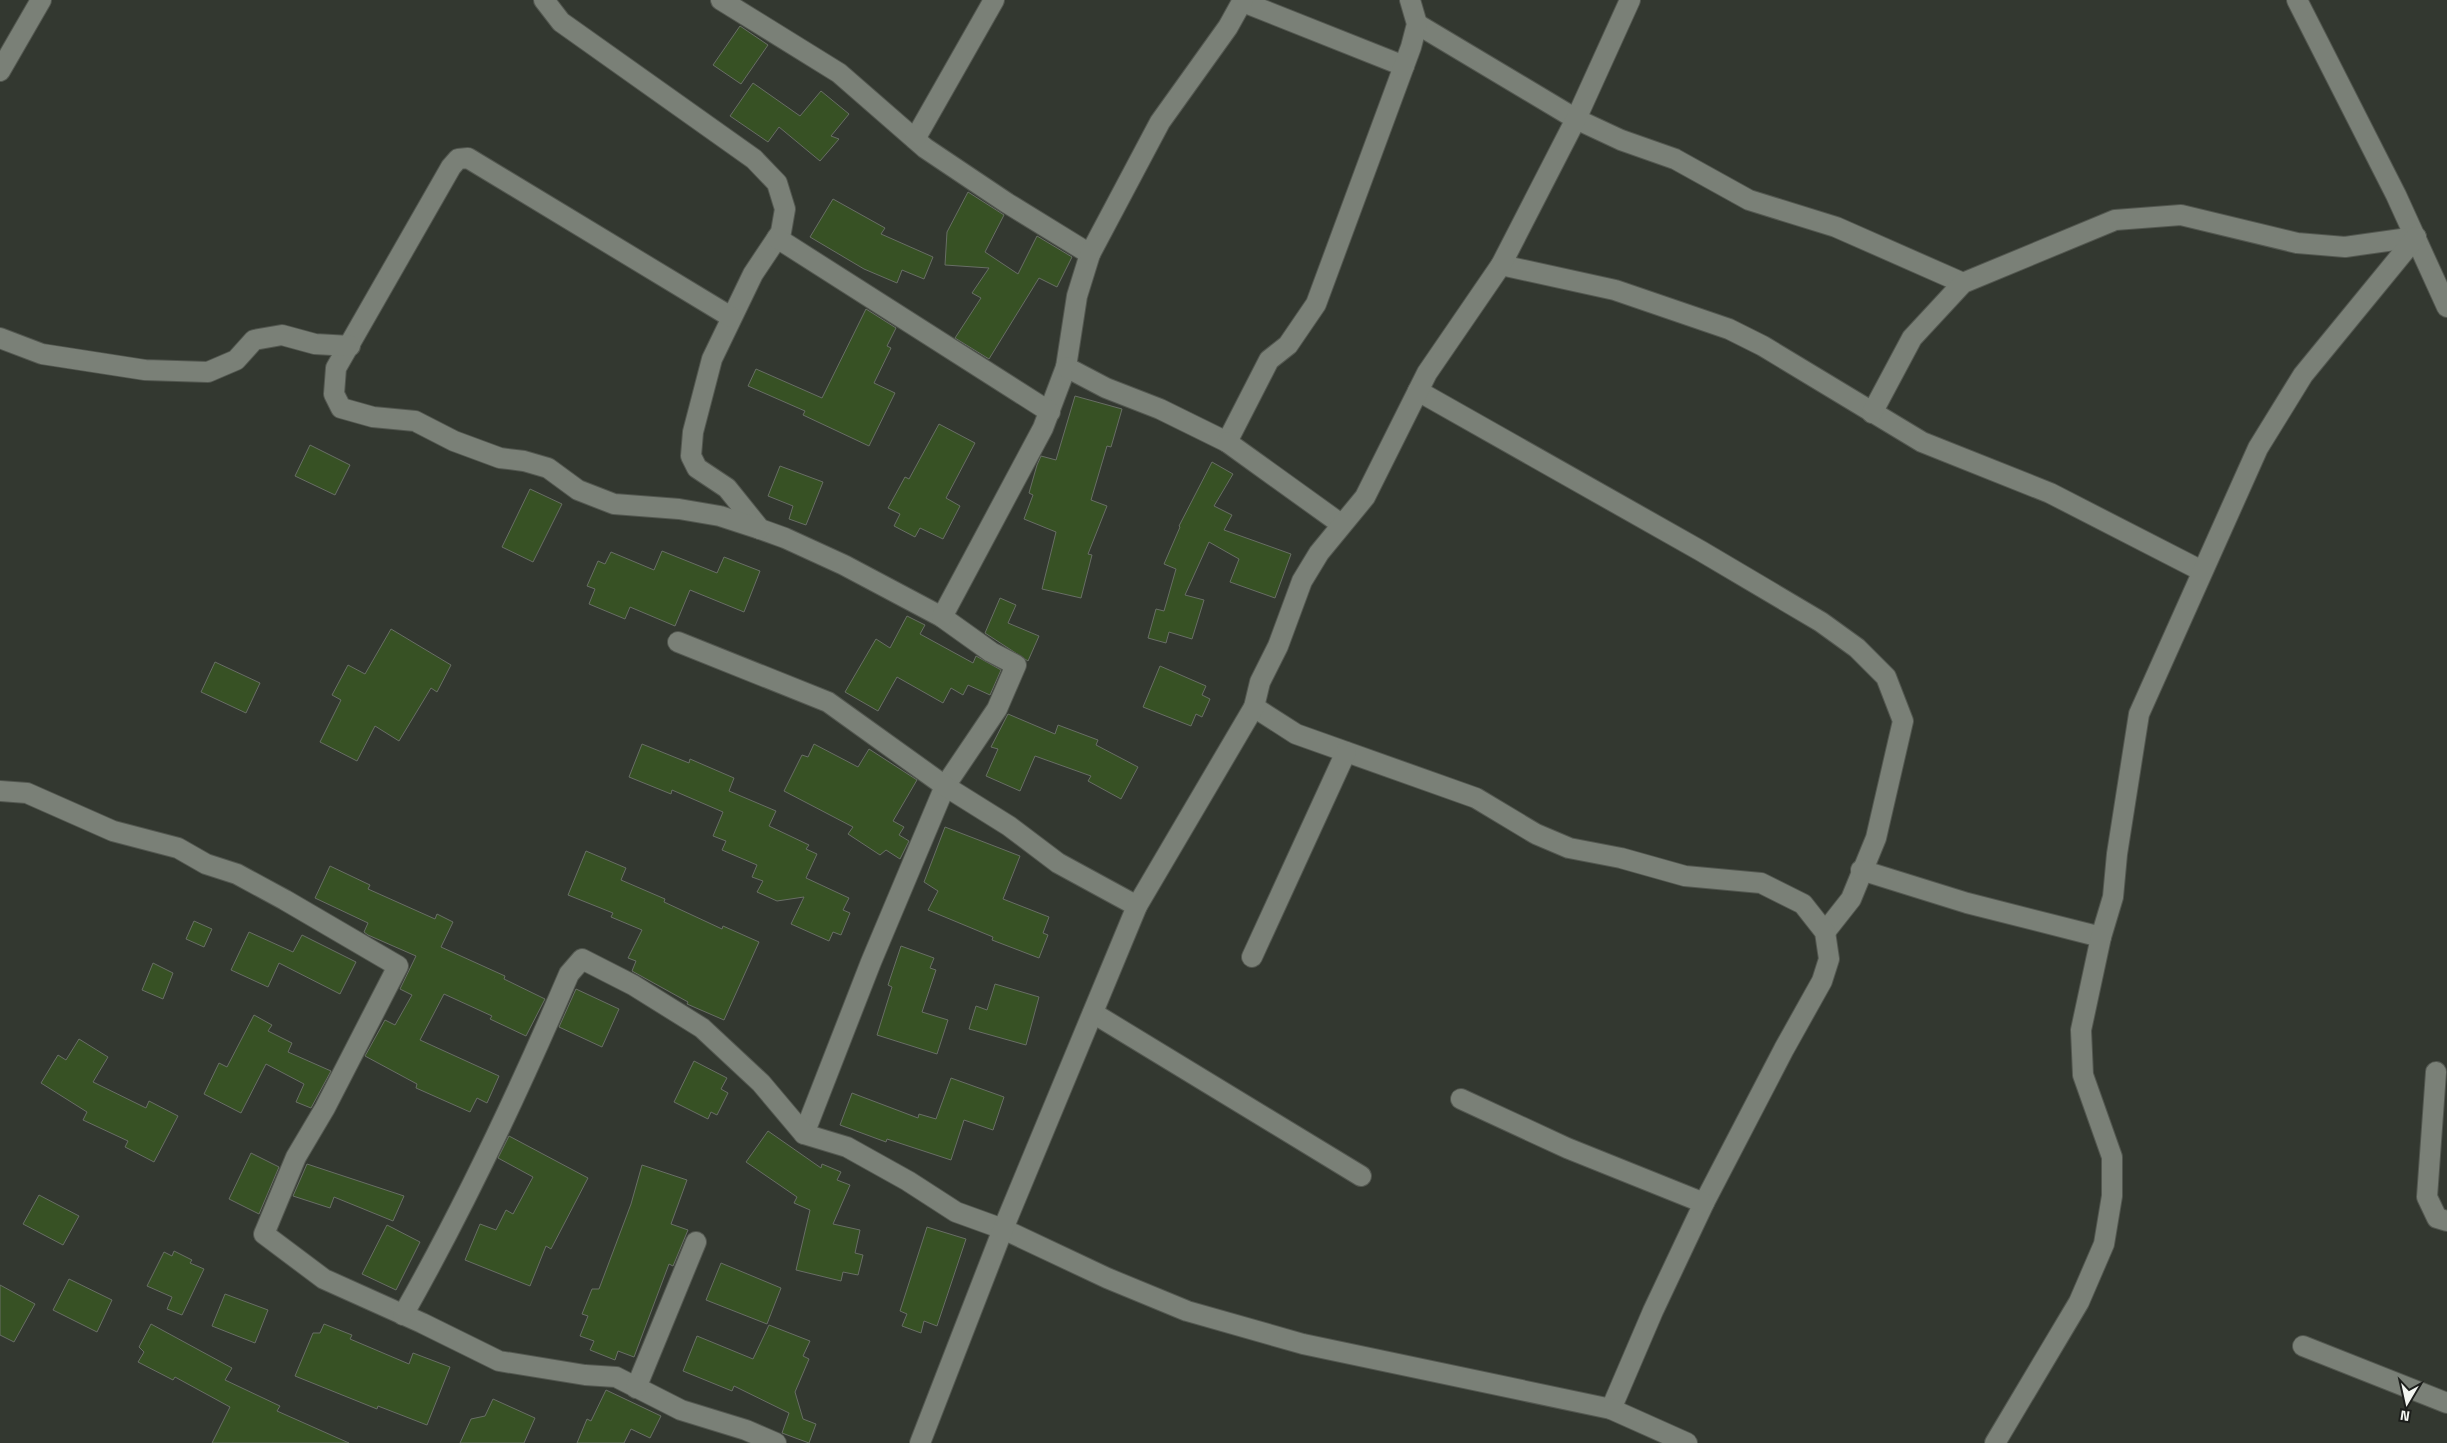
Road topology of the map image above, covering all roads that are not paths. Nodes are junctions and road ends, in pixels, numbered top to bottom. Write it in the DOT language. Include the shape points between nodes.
graph roads {
  1 [pos="42,0"];
  2 [pos="544,0"];
  3 [pos="994,0"];
  4 [pos="1410,0"];
  5 [pos="1630,0"];
  6 [pos="2297,0"];
  7 [pos="1243,1"];
  8 [pos="731,3"];
  9 [pos="1417,24"];
  10 [pos="1404,66"];
  11 [pos="0,71"];
  12 [pos="1576,119"];
  13 [pos="915,139"];
  14 [pos="2416,237"];
  15 [pos="777,238"];
  16 [pos="1090,254"];
  17 [pos="1501,265"];
  18 [pos="1963,283"];
  19 [pos="2447,307"];
  20 [pos="731,317"];
  21 [pos="0,338"];
  22 [pos="350,346"];
  23 [pos="1066,367"];
  24 [pos="1418,391"];
  25 [pos="1050,412"];
  26 [pos="1872,413"];
  27 [pos="1227,442"];
  28 [pos="1341,524"];
  29 [pos="760,529"];
  30 [pos="2202,571"];
  31 [pos="942,617"];
  32 [pos="678,642"];
  33 [pos="1254,708"];
  34 [pos="1346,752"];
  35 [pos="945,786"];
  36 [pos="0,791"];
  37 [pos="1861,870"];
  38 [pos="1138,906"];
  39 [pos="1825,932"];
  40 [pos="2101,937"];
  41 [pos="1252,957"];
  42 [pos="1093,1013"];
  43 [pos="2436,1072"];
  44 [pos="1461,1099"];
  45 [pos="804,1134"];
  46 [pos="1361,1176"];
  47 [pos="1704,1203"];
  48 [pos="2447,1221"];
  49 [pos="1003,1229"];
  50 [pos="696,1242"];
  51 [pos="403,1315"];
  52 [pos="2303,1346"];
  53 [pos="636,1388"];
  54 [pos="2447,1403"];
  55 [pos="1611,1409"];
  56 [pos="776,1443"];
  57 [pos="920,1443"];
  58 [pos="1687,1443"];
  59 [pos="1994,1443"];
  1 -- 11 [label="street"];
  2 -- 15 [label="street" via="561,22 754,159 777,183 785,209"];
  3 -- 13 [label="street"];
  4 -- 9 [label="street"];
  5 -- 12 [label="street"];
  6 -- 14 [label="street"];
  7 -- 10 [label="street"];
  7 -- 16 [label="street" via="1160,122"];
  8 -- 13 [label="street" via="839,72"];
  9 -- 10 [label="street"];
  9 -- 12 [label="street"];
  10 -- 27 [label="street" via="1316,304 1288,344 1269,360"];
  12 -- 17 [label="street"];
  12 -- 18 [label="street" via="1621,140 1675,158 1749,200 1836,227"];
  13 -- 16 [label="street" via="968,177"];
  14 -- 18 [label="street" via="2344,247 2297,244 2181,215 2115,220"];
  14 -- 19 [label="street"];
  14 -- 30 [label="street" via="2303,375 2258,448"];
  15 -- 20 [label="street" via="753,274"];
  15 -- 25 [label="street"];
  16 -- 23 [label="street" via="1077,296"];
  17 -- 24 [label="street"];
  17 -- 26 [label="street" via="1615,290 1729,329 1764,346"];
  18 -- 26 [label="street" via="1912,338"];
  20 -- 22 [label="street" via="468,158 458,159 451,167"];
  20 -- 29 [label="street" via="712,359 693,432 691,456 697,468 727,488"];
  21 -- 22 [label="street" via="42,354 145,370 208,372 236,360 254,340 282,334 315,344"];
  22 -- 29 [label="street" via="336,368 334,394 341,408 373,417 415,421 454,441 500,458 548,468 578,490 614,504 720,516"];
  23 -- 25 [label="street"];
  23 -- 27 [label="street"];
  24 -- 28 [label="street" via="1365,498"];
  24 -- 37 [label="street" via="1821,622 1872,660 1886,677 1903,721 1876,838"];
  25 -- 31 [label="street"];
  26 -- 30 [label="street" via="1922,442 2050,493"];
  27 -- 28 [label="street"];
  28 -- 33 [label="street" via="1302,581 1278,646 1260,682"];
  29 -- 31 [label="street" via="844,565"];
  30 -- 40 [label="street" via="2139,714 2113,898"];
  31 -- 35 [label="street" via="991,652 1016,665 997,709"];
  32 -- 35 [label="street" via="828,702"];
  33 -- 34 [label="street" via="1296,734"];
  33 -- 38 [label="street"];
  34 -- 39 [label="street" via="1476,798 1536,834 1569,848 1685,876 1761,884 1803,904"];
  34 -- 41 [label="street"];
  35 -- 38 [label="street" via="1009,826 1058,863"];
  35 -- 45 [label="street"];
  36 -- 51 [label="street" via="27,793 113,831 178,848 206,864 237,874 398,966 326,1108 296,1157 264,1234 324,1279"];
  37 -- 39 [label="street" via="1851,899"];
  37 -- 40 [label="street"];
  38 -- 42 [label="street"];
  39 -- 47 [label="street" via="1829,959 1822,981"];
  40 -- 59 [label="street" via="2081,1030 2083,1075 2112,1157 2112,1196 2104,1244 2079,1302"];
  42 -- 46 [label="street"];
  42 -- 49 [label="street"];
  43 -- 48 [label="street" via="2427,1197 2437,1218"];
  44 -- 47 [label="street" via="1567,1148"];
  45 -- 49 [label="street" via="847,1147 956,1212"];
  45 -- 51 [label="street" via="760,1084 702,1028 633,985 582,959 569,974 506,1118 442,1248"];
  47 -- 55 [label="street"];
  49 -- 55 [label="street" via="1187,1311 1303,1344"];
  49 -- 57 [label="street"];
  50 -- 53 [label="street"];
  51 -- 53 [label="street" via="499,1361 616,1377"];
  52 -- 54 [label="street"];
  53 -- 56 [label="street" via="681,1410"];
  55 -- 58 [label="street"];
}
